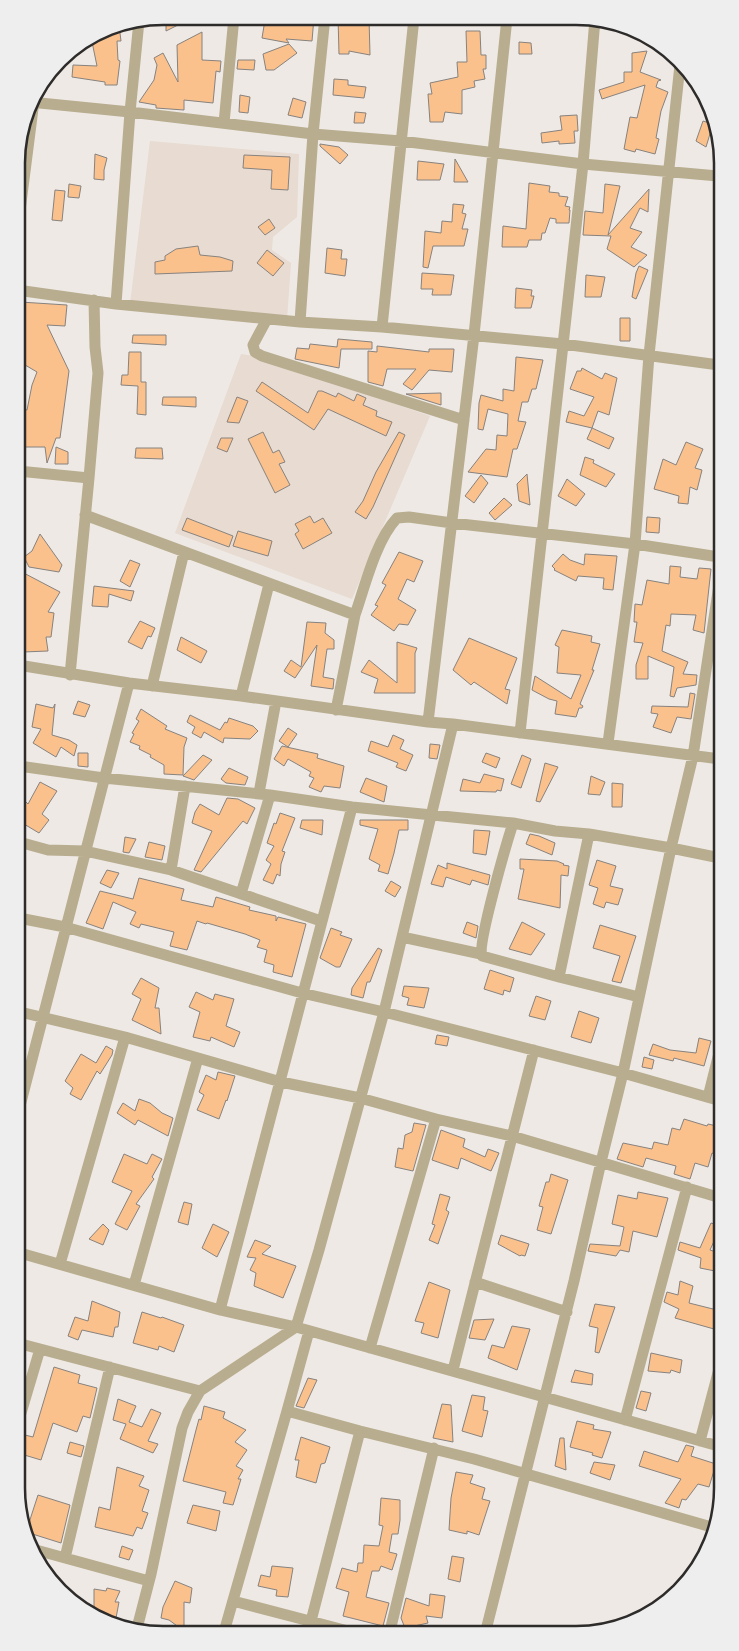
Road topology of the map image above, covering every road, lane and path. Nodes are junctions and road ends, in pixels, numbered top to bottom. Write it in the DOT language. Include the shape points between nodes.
graph roads {
  1 [pos="233,25"];
  2 [pos="324,25"];
  3 [pos="413,25"];
  4 [pos="505,25"];
  5 [pos="594,27"];
  6 [pos="138,28"];
  7 [pos="679,71"];
  8 [pos="40,100"];
  9 [pos="130,112"];
  10 [pos="224,124"];
  11 [pos="29,130"];
  12 [pos="313,134"];
  13 [pos="401,141"];
  14 [pos="493,152"];
  15 [pos="582,164"];
  16 [pos="25,166"];
  17 [pos="668,171"];
  18 [pos="714,176"];
  19 [pos="25,291"];
  20 [pos="94,300"];
  21 [pos="116,304"];
  22 [pos="267,319"];
  23 [pos="300,322"];
  24 [pos="382,327"];
  25 [pos="474,336"];
  26 [pos="563,344"];
  27 [pos="649,355"];
  28 [pos="714,364"];
  29 [pos="464,420"];
  30 [pos="25,472"];
  31 [pos="89,478"];
  32 [pos="85,515"];
  33 [pos="452,523"];
  34 [pos="542,534"];
  35 [pos="635,544"];
  36 [pos="184,552"];
  37 [pos="714,556"];
  38 [pos="270,584"];
  39 [pos="355,615"];
  40 [pos="714,618"];
  41 [pos="25,666"];
  42 [pos="70,675"];
  43 [pos="129,683"];
  44 [pos="152,686"];
  45 [pos="241,696"];
  46 [pos="276,701"];
  47 [pos="336,710"];
  48 [pos="428,722"];
  49 [pos="453,724"];
  50 [pos="520,733"];
  51 [pos="608,743"];
  52 [pos="693,756"];
  53 [pos="714,758"];
  54 [pos="25,767"];
  55 [pos="104,778"];
  56 [pos="185,786"];
  57 [pos="265,794"];
  58 [pos="352,807"];
  59 [pos="432,814"];
  60 [pos="513,823"];
  61 [pos="589,834"];
  62 [pos="25,844"];
  63 [pos="671,848"];
  64 [pos="85,851"];
  65 [pos="714,857"];
  66 [pos="171,870"];
  67 [pos="240,894"];
  68 [pos="25,919"];
  69 [pos="321,921"];
  70 [pos="66,927"];
  71 [pos="402,937"];
  72 [pos="481,954"];
  73 [pos="559,977"];
  74 [pos="302,993"];
  75 [pos="639,997"];
  76 [pos="384,1012"];
  77 [pos="25,1013"];
  78 [pos="42,1018"];
  79 [pos="125,1037"];
  80 [pos="534,1050"];
  81 [pos="198,1058"];
  82 [pos="623,1073"];
  83 [pos="714,1073"];
  84 [pos="280,1082"];
  85 [pos="25,1086"];
  86 [pos="708,1097"];
  87 [pos="360,1098"];
  88 [pos="714,1099"];
  89 [pos="436,1119"];
  90 [pos="512,1136"];
  91 [pos="601,1162"];
  92 [pos="687,1187"];
  93 [pos="714,1196"];
  94 [pos="25,1254"];
  95 [pos="60,1264"];
  96 [pos="475,1282"];
  97 [pos="134,1285"];
  98 [pos="220,1310"];
  99 [pos="566,1312"];
  100 [pos="296,1327"];
  101 [pos="309,1331"];
  102 [pos="25,1345"];
  103 [pos="370,1348"];
  104 [pos="40,1349"];
  105 [pos="110,1366"];
  106 [pos="453,1370"];
  107 [pos="714,1388"];
  108 [pos="200,1391"];
  109 [pos="546,1396"];
  110 [pos="25,1400"];
  111 [pos="287,1411"];
  112 [pos="624,1420"];
  113 [pos="360,1431"];
  114 [pos="700,1441"];
  115 [pos="714,1445"];
  116 [pos="434,1448"];
  117 [pos="526,1474"];
  118 [pos="708,1526"];
  119 [pos="40,1551"];
  120 [pos="65,1558"];
  121 [pos="149,1581"];
  122 [pos="233,1601"];
  123 [pos="311,1621"];
  124 [pos="138,1623"];
  125 [pos="226,1626"];
  126 [pos="330,1626"];
  127 [pos="391,1626"];
  128 [pos="487,1626"];
  1 -- 10 [label="street"];
  2 -- 12 [label="street"];
  3 -- 13 [label="street"];
  4 -- 14 [label="street"];
  5 -- 15 [label="street"];
  6 -- 9 [label="street"];
  7 -- 17 [label="street"];
  8 -- 9 [label="street"];
  9 -- 10 [label="street"];
  9 -- 21 [label="street"];
  10 -- 12 [label="street"];
  11 -- 16 [label="street"];
  12 -- 13 [label="street"];
  12 -- 23 [label="street"];
  13 -- 14 [label="street"];
  13 -- 24 [label="street"];
  14 -- 15 [label="street"];
  14 -- 25 [label="street"];
  15 -- 17 [label="street"];
  15 -- 26 [label="street"];
  17 -- 18 [label="street"];
  17 -- 27 [label="street"];
  19 -- 20 [label="street"];
  20 -- 21 [label="street"];
  20 -- 31 [label="street" via="98,373"];
  21 -- 22 [label="street"];
  22 -- 23 [label="street"];
  22 -- 29 [label="street" via="253,345 255,352 262,356"];
  23 -- 24 [label="street"];
  24 -- 25 [label="street"];
  25 -- 26 [label="street"];
  25 -- 29 [label="street"];
  26 -- 27 [label="street"];
  26 -- 34 [label="street"];
  27 -- 28 [label="street"];
  27 -- 35 [label="street"];
  29 -- 33 [label="street"];
  30 -- 31 [label="street"];
  31 -- 32 [label="street"];
  32 -- 36 [label="street"];
  32 -- 42 [label="street"];
  33 -- 34 [label="street"];
  33 -- 39 [label="street" via="397,518 374,557"];
  33 -- 48 [label="street"];
  34 -- 35 [label="street"];
  34 -- 50 [label="street"];
  35 -- 37 [label="street"];
  35 -- 51 [label="street"];
  36 -- 38 [label="street"];
  36 -- 44 [label="street"];
  38 -- 39 [label="street"];
  38 -- 45 [label="street"];
  39 -- 47 [label="street"];
  40 -- 52 [label="street"];
  41 -- 42 [label="street"];
  42 -- 43 [label="street"];
  43 -- 44 [label="street"];
  43 -- 55 [label="street"];
  44 -- 45 [label="street"];
  45 -- 46 [label="street"];
  46 -- 47 [label="street"];
  46 -- 57 [label="street"];
  47 -- 48 [label="street"];
  48 -- 49 [label="street"];
  49 -- 50 [label="street"];
  49 -- 59 [label="street"];
  50 -- 51 [label="street"];
  51 -- 52 [label="street"];
  52 -- 53 [label="street"];
  52 -- 63 [label="street"];
  54 -- 55 [label="street"];
  55 -- 56 [label="street"];
  55 -- 64 [label="street"];
  56 -- 57 [label="street"];
  56 -- 66 [label="street"];
  57 -- 58 [label="street"];
  57 -- 67 [label="street"];
  58 -- 59 [label="street"];
  58 -- 69 [label="street"];
  59 -- 60 [label="street"];
  59 -- 71 [label="street"];
  60 -- 61 [label="street"];
  60 -- 72 [label="street"];
  61 -- 63 [label="street"];
  61 -- 73 [label="street"];
  62 -- 64 [label="street" via="48,850"];
  63 -- 65 [label="street"];
  63 -- 75 [label="street"];
  64 -- 66 [label="street"];
  64 -- 70 [label="street"];
  66 -- 67 [label="street"];
  67 -- 69 [label="street"];
  68 -- 70 [label="street"];
  69 -- 74 [label="street"];
  70 -- 74 [label="street"];
  70 -- 78 [label="street"];
  71 -- 72 [label="street"];
  71 -- 76 [label="street"];
  72 -- 73 [label="street"];
  73 -- 75 [label="street"];
  74 -- 76 [label="street"];
  74 -- 84 [label="street"];
  75 -- 82 [label="street"];
  76 -- 80 [label="street"];
  76 -- 87 [label="street"];
  77 -- 78 [label="street"];
  78 -- 79 [label="street"];
  78 -- 85 [label="street"];
  79 -- 81 [label="street"];
  79 -- 95 [label="street"];
  80 -- 82 [label="street"];
  80 -- 90 [label="street"];
  81 -- 84 [label="street"];
  81 -- 97 [label="street"];
  82 -- 86 [label="street"];
  82 -- 91 [label="street"];
  83 -- 86 [label="street"];
  84 -- 87 [label="street"];
  84 -- 98 [label="street"];
  86 -- 88 [label="street"];
  87 -- 89 [label="street"];
  87 -- 100 [label="street"];
  89 -- 90 [label="street"];
  89 -- 103 [label="street"];
  90 -- 91 [label="street"];
  90 -- 96 [label="street"];
  91 -- 92 [label="street"];
  91 -- 99 [label="street"];
  92 -- 93 [label="street"];
  92 -- 112 [label="street"];
  94 -- 95 [label="street"];
  95 -- 97 [label="street"];
  96 -- 99 [label="street"];
  96 -- 106 [label="street"];
  97 -- 98 [label="street"];
  98 -- 100 [label="street"];
  99 -- 109 [label="street"];
  100 -- 101 [label="street"];
  100 -- 108 [label="street"];
  101 -- 103 [label="street"];
  101 -- 111 [label="street"];
  102 -- 104 [label="street"];
  103 -- 106 [label="street"];
  104 -- 105 [label="street"];
  104 -- 110 [label="street"];
  105 -- 108 [label="street"];
  105 -- 120 [label="street"];
  106 -- 109 [label="street"];
  107 -- 114 [label="street"];
  108 -- 121 [label="street" via="182,1428"];
  109 -- 112 [label="street"];
  109 -- 117 [label="street"];
  111 -- 113 [label="street"];
  111 -- 122 [label="street"];
  112 -- 114 [label="street"];
  113 -- 116 [label="street"];
  113 -- 123 [label="street"];
  114 -- 115 [label="street"];
  116 -- 117 [label="street"];
  116 -- 127 [label="street"];
  117 -- 118 [label="street"];
  117 -- 128 [label="street"];
  119 -- 120 [label="street"];
  120 -- 121 [label="street"];
  121 -- 124 [label="street"];
  122 -- 123 [label="street"];
  122 -- 125 [label="street"];
  123 -- 126 [label="street"];
}
